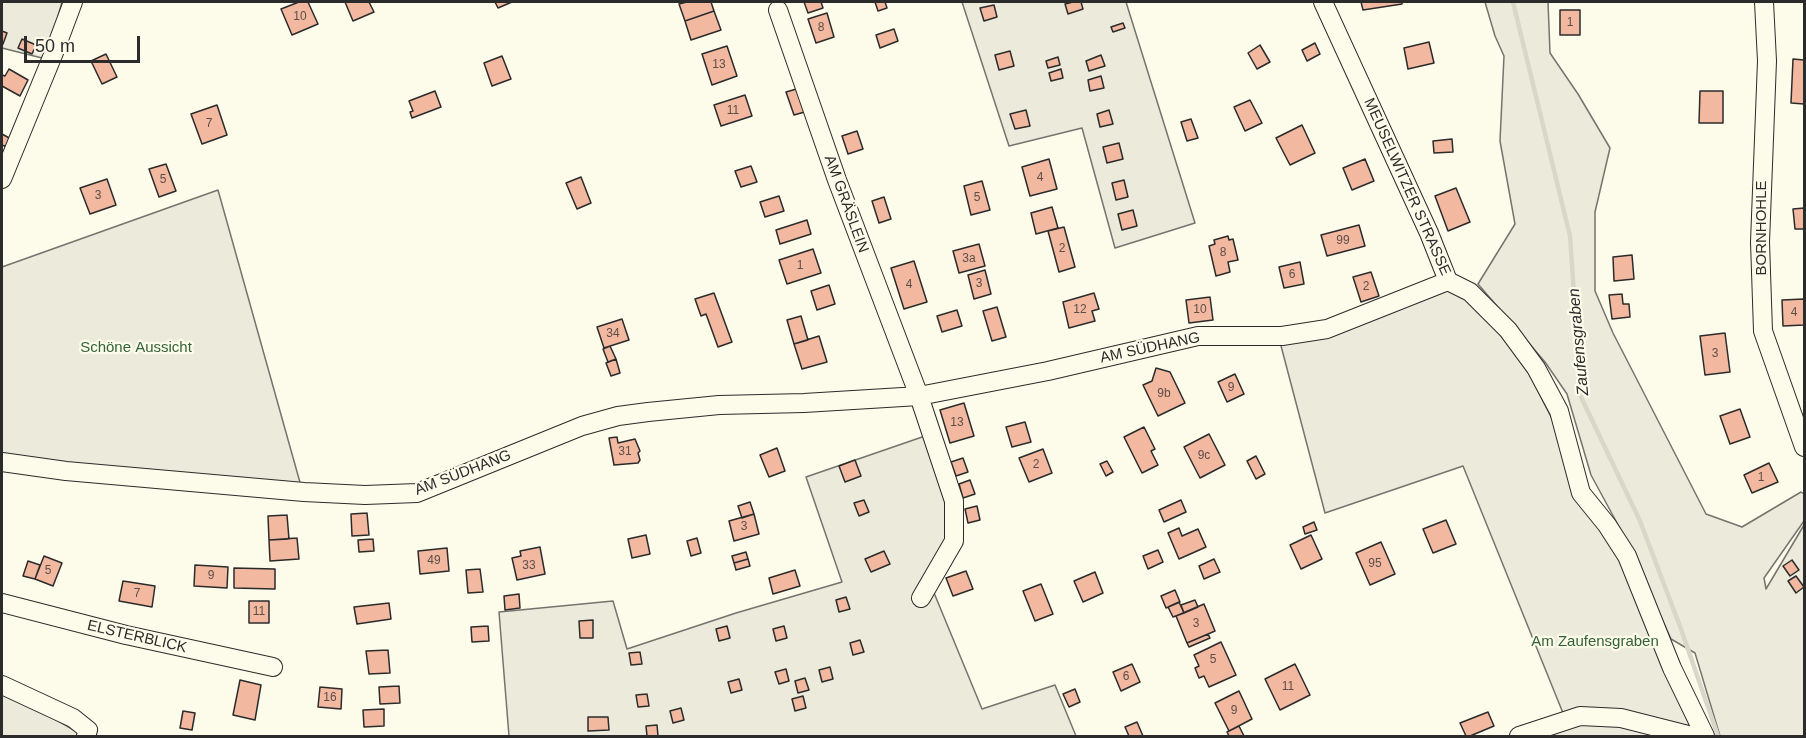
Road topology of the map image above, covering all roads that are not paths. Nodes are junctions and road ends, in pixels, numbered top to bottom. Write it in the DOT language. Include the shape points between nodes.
graph roads {
  1 [pos="73,2"];
  2 [pos="1323,2"];
  3 [pos="1764,2"];
  4 [pos="778,10"];
  5 [pos="2,179"];
  6 [pos="1448,281"];
  7 [pos="919,396"];
  8 [pos="1804,447"];
  9 [pos="2,462"];
  10 [pos="921,598"];
  11 [pos="2,603"];
  12 [pos="273,667"];
  13 [pos="2,685"];
  14 [pos="86,736"];
  15 [pos="1518,736"];
  16 [pos="1692,736"];
  17 [pos="1705,736"];
  1 -- 5 [label="street"];
  2 -- 6 [label="street, MEUSELWITZER STRASSE"];
  3 -- 8 [label="street, BORNHOHLE" via="1767,61 1760,242 1764,331"];
  4 -- 7 [label="street, AM GRÄSLEIN"];
  6 -- 7 [label="street, AM SÜDHANG" via="1327,329 1282,336 1198,336"];
  6 -- 17 [label="street, MEUSELWITZER STRASSE" via="1470,292 1493,314 1536,368 1558,411 1581,493 1627,556 1672,668"];
  7 -- 9 [label="street, AM SÜDHANG" via="719,405 618,416 582,426 417,493 304,492"];
  7 -- 10 [label="street" via="954,501 954,541"];
  11 -- 12 [label="street, ELSTERBLICK"];
  13 -- 14 [label="street" via="73,718 88,730"];
  15 -- 16 [label="street" via="1580,716 1621,718"];
}
